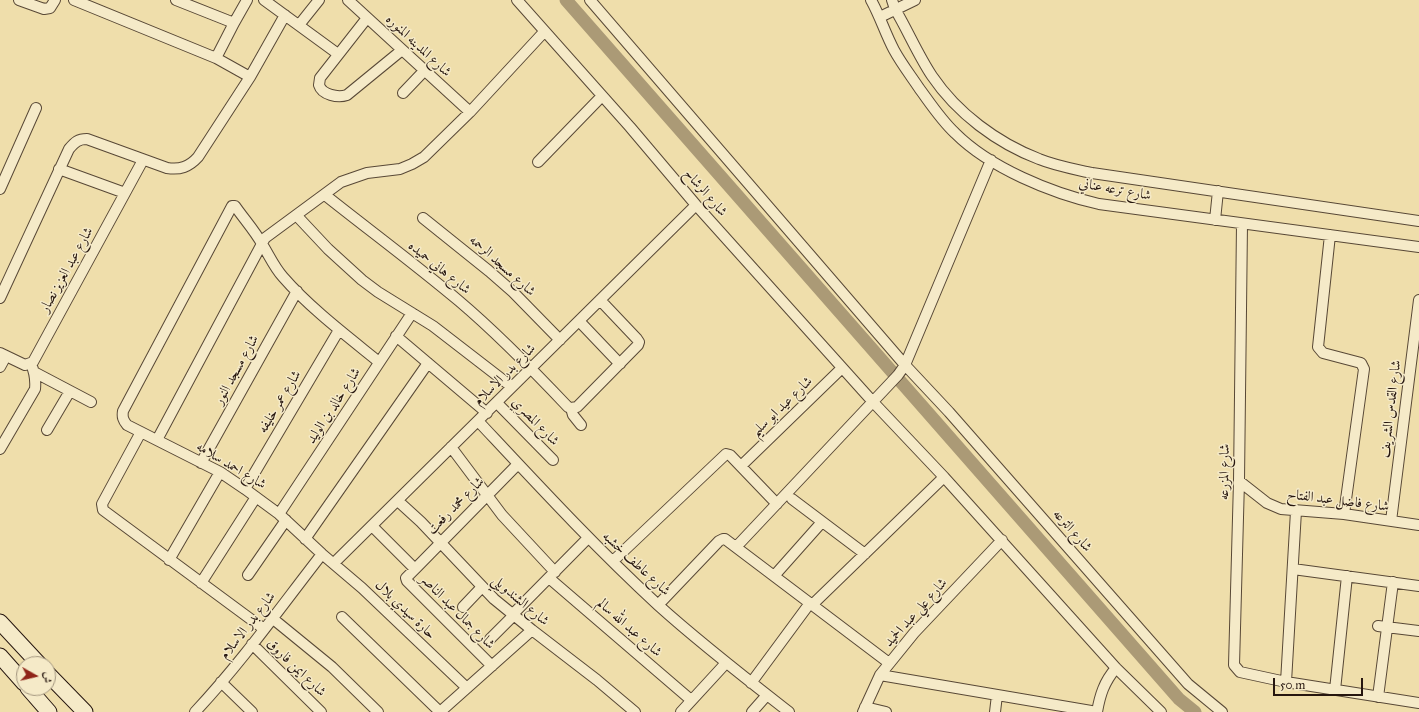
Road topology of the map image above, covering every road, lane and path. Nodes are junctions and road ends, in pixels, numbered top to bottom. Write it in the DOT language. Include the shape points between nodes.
graph roads {
  1 [pos="18,0"];
  2 [pos="55,0"];
  3 [pos="74,0"];
  4 [pos="176,0"];
  5 [pos="247,0"];
  6 [pos="265,0"];
  7 [pos="319,0"];
  8 [pos="348,0"];
  9 [pos="517,0"];
  10 [pos="590,0"];
  11 [pos="871,0"];
  12 [pos="915,0"];
  13 [pos="894,4"];
  14 [pos="285,15"];
  15 [pos="880,17"];
  16 [pos="367,18"];
  17 [pos="234,23"];
  18 [pos="299,25"];
  19 [pos="544,32"];
  20 [pos="402,50"];
  21 [pos="338,54"];
  22 [pos="216,58"];
  23 [pos="424,71"];
  24 [pos="250,77"];
  25 [pos="403,93"];
  26 [pos="602,96"];
  27 [pos="36,108"];
  28 [pos="470,112"];
  29 [pos="143,160"];
  30 [pos="991,160"];
  31 [pos="538,162"];
  32 [pos="59,169"];
  33 [pos="0,189"];
  34 [pos="1218,191"];
  35 [pos="125,193"];
  36 [pos="325,195"];
  37 [pos="696,205"];
  38 [pos="297,216"];
  39 [pos="423,218"];
  40 [pos="1215,220"];
  41 [pos="1419,221"];
  42 [pos="1242,224"];
  43 [pos="1330,235"];
  44 [pos="262,244"];
  45 [pos="1419,247"];
  46 [pos="297,292"];
  47 [pos="0,298"];
  48 [pos="600,300"];
  49 [pos="1419,300"];
  50 [pos="412,313"];
  51 [pos="579,321"];
  52 [pos="339,330"];
  53 [pos="396,336"];
  54 [pos="560,340"];
  55 [pos="3,355"];
  56 [pos="379,362"];
  57 [pos="428,363"];
  58 [pos="620,364"];
  59 [pos="905,365"];
  60 [pos="0,367"];
  61 [pos="32,368"];
  62 [pos="531,368"];
  63 [pos="842,368"];
  64 [pos="512,387"];
  65 [pos="70,391"];
  66 [pos="91,402"];
  67 [pos="873,402"];
  68 [pos="497,403"];
  69 [pos="571,408"];
  70 [pos="487,413"];
  71 [pos="478,422"];
  72 [pos="581,425"];
  73 [pos="47,430"];
  74 [pos="141,432"];
  75 [pos="158,440"];
  76 [pos="451,447"];
  77 [pos="0,449"];
  78 [pos="553,460"];
  79 [pos="201,463"];
  80 [pos="518,464"];
  81 [pos="740,466"];
  82 [pos="220,472"];
  83 [pos="944,477"];
  84 [pos="1239,480"];
  85 [pos="246,489"];
  86 [pos="488,494"];
  87 [pos="256,497"];
  88 [pos="792,499"];
  89 [pos="398,500"];
  90 [pos="777,504"];
  91 [pos="1296,511"];
  92 [pos="1344,514"];
  93 [pos="282,517"];
  94 [pos="1391,521"];
  95 [pos="822,522"];
  96 [pos="1419,525"];
  97 [pos="372,526"];
  98 [pos="588,538"];
  99 [pos="305,539"];
  100 [pos="1002,540"];
  101 [pos="440,543"];
  102 [pos="737,546"];
  103 [pos="322,554"];
  104 [pos="865,554"];
  105 [pos="170,560"];
  106 [pos="613,561"];
  107 [pos="334,563"];
  108 [pos="415,569"];
  109 [pos="1293,569"];
  110 [pos="248,575"];
  111 [pos="552,575"];
  112 [pos="774,576"];
  113 [pos="1347,576"];
  114 [pos="1393,582"];
  115 [pos="201,583"];
  116 [pos="1419,586"];
  117 [pos="482,588"];
  118 [pos="811,604"];
  119 [pos="658,605"];
  120 [pos="463,607"];
  121 [pos="513,615"];
  122 [pos="342,617"];
  123 [pos="272,618"];
  124 [pos="0,622"];
  125 [pos="1382,626"];
  126 [pos="264,629"];
  127 [pos="532,630"];
  128 [pos="1419,631"];
  129 [pos="490,638"];
  130 [pos="252,644"];
  131 [pos="0,656"];
  132 [pos="32,656"];
  133 [pos="726,663"];
  134 [pos="890,663"];
  135 [pos="492,666"];
  136 [pos="1116,668"];
  137 [pos="16,674"];
  138 [pos="880,675"];
  139 [pos="56,682"];
  140 [pos="221,682"];
  141 [pos="1286,682"];
  142 [pos="751,683"];
  143 [pos="467,688"];
  144 [pos="1335,690"];
  145 [pos="767,695"];
  146 [pos="997,695"];
  147 [pos="35,696"];
  148 [pos="1378,697"];
  149 [pos="691,700"];
  150 [pos="1419,703"];
  151 [pos="1044,707"];
  152 [pos="199,710"];
  153 [pos="864,710"];
  154 [pos="49,712"];
  155 [pos="85,712"];
  156 [pos="252,712"];
  157 [pos="321,712"];
  158 [pos="378,712"];
  159 [pos="440,712"];
  160 [pos="635,712"];
  161 [pos="681,712"];
  162 [pos="752,712"];
  163 [pos="789,712"];
  164 [pos="886,712"];
  165 [pos="995,712"];
  166 [pos="1097,712"];
  167 [pos="1161,712"];
  168 [pos="1222,712"];
  1 -- 2 [label="street" via="44,9 50,8"];
  3 -- 22 [label="street"];
  4 -- 17 [label="street"];
  5 -- 17 [label="street"];
  6 -- 14 [label="street"];
  7 -- 18 [label="street"];
  8 -- 16 [label="street, شارع المدينه المنوره"];
  9 -- 19 [label="street, شارع الرشاح"];
  10 -- 59 [label="street"];
  11 -- 15 [label="street, شارع ترعه عناني"];
  12 -- 13 [label="street"];
  13 -- 15 [label="street"];
  13 -- 34 [label="street, شارع ترعه عناني" via="932,76 950,98 990,134 1014,148 1065,168"];
  14 -- 18 [label="street"];
  14 -- 24 [label="street"];
  15 -- 30 [label="street, شارع ترعه عناني" via="894,50 933,106 954,133"];
  16 -- 20 [label="street, شارع المدينه المنوره"];
  16 -- 21 [label="street"];
  17 -- 22 [label="street"];
  18 -- 21 [label="street"];
  19 -- 26 [label="street, شارع الرشاح"];
  19 -- 28 [label="street"];
  20 -- 21 [label="street" via="347,95 338,97 322,91 318,81"];
  20 -- 23 [label="street, شارع المدينه المنوره"];
  22 -- 24 [label="street"];
  23 -- 25 [label="street"];
  23 -- 28 [label="street, شارع المدينه المنوره"];
  24 -- 29 [label="street" via="193,162 174,169"];
  26 -- 31 [label="street"];
  26 -- 37 [label="street, شارع الرشاح"];
  27 -- 33 [label="street"];
  28 -- 36 [label="street" via="424,156 412,164 400,169 349,178"];
  29 -- 32 [label="street" via="87,139 80,139 68,148"];
  29 -- 35 [label="street, شارع عبد العزيز نصار"];
  30 -- 40 [label="street, شارع ترعه عناني" via="1019,175 1079,200"];
  30 -- 59 [label="street"];
  32 -- 35 [label="street"];
  32 -- 47 [label="street"];
  34 -- 40 [label="street"];
  34 -- 41 [label="street, شارع ترعه عناني"];
  35 -- 61 [label="street, شارع عبد العزيز نصار"];
  36 -- 38 [label="street"];
  36 -- 62 [label="street, شارع هاني حميده" via="459,301"];
  37 -- 48 [label="street, شارع بدر الاسلام"];
  37 -- 63 [label="street, شارع الرشاح"];
  38 -- 44 [label="street" via="268,236"];
  38 -- 50 [label="street" via="362,280"];
  39 -- 54 [label="street, شارع مسجد الرحمه" via="490,271"];
  40 -- 42 [label="street, شارع ترعه عناني"];
  42 -- 43 [label="street, شارع ترعه عناني"];
  42 -- 84 [label="street, شارع المزرعه"];
  43 -- 45 [label="street, شارع ترعه عناني"];
  43 -- 92 [label="street" via="1318,347 1323,353 1361,363 1364,369"];
  44 -- 46 [label="street" via="277,269"];
  44 -- 74 [label="street, شارع احمد سلامه" via="236,206 232,206 123,411 123,421"];
  44 -- 75 [label="street"];
  46 -- 52 [label="street"];
  46 -- 79 [label="street, شارع مسجد النور"];
  48 -- 51 [label="street, شارع بدر الاسلام"];
  48 -- 58 [label="street" via="639,342"];
  49 -- 94 [label="street, شارع القدس الشريف"];
  50 -- 53 [label="street, شارع خالد بن الوليد"];
  50 -- 64 [label="street" via="433,326"];
  51 -- 54 [label="street, شارع بدر الاسلام"];
  51 -- 58 [label="street"];
  52 -- 56 [label="street"];
  52 -- 85 [label="street, شارع عمر خليفه"];
  53 -- 56 [label="street, شارع خالد بن الوليد"];
  53 -- 57 [label="street"];
  54 -- 62 [label="street, شارع بدر الاسلام"];
  55 -- 60 [label="street"];
  55 -- 61 [label="street"];
  56 -- 93 [label="street, شارع خالد بن الوليد"];
  57 -- 70 [label="street"];
  57 -- 99 [label="street"];
  58 -- 69 [label="street" via="577,407"];
  59 -- 67 [label="street"];
  59 -- 168 [label="street, شارع الترعه" via="1188,684"];
  61 -- 65 [label="street"];
  61 -- 77 [label="street" via="36,380 35,389"];
  62 -- 64 [label="street, شارع بدر الاسلام"];
  62 -- 69 [label="street, شارع هاني حميده"];
  63 -- 67 [label="street, شارع الرشاح"];
  63 -- 81 [label="street, شارع عيد ابو سليم"];
  64 -- 68 [label="street, شارع بدر الاسلام"];
  65 -- 66 [label="street"];
  65 -- 73 [label="street"];
  67 -- 83 [label="street"];
  67 -- 90 [label="street"];
  68 -- 70 [label="street, شارع بدر الاسلام"];
  68 -- 78 [label="street, شارع المصري"];
  69 -- 72 [label="street, شارع هاني حميده" via="572,415"];
  70 -- 71 [label="street, شارع بدر الاسلام"];
  71 -- 76 [label="street, شارع بدر الاسلام"];
  71 -- 80 [label="street, شارع عاطف خشبه"];
  74 -- 75 [label="street, شارع احمد سلامه"];
  74 -- 105 [label="street" via="102,507 106,513"];
  75 -- 79 [label="street, شارع احمد سلامه"];
  76 -- 86 [label="street, شارع عبد الله سالم"];
  76 -- 89 [label="street, شارع بدر الاسلام"];
  79 -- 82 [label="street, شارع احمد سلامه"];
  80 -- 86 [label="street, شارع محمد رفعت"];
  80 -- 98 [label="street, شارع عاطف خشبه"];
  81 -- 90 [label="street"];
  81 -- 106 [label="street" via="726,454"];
  82 -- 85 [label="street, شارع احمد سلامه"];
  82 -- 105 [label="street"];
  83 -- 100 [label="street"];
  83 -- 104 [label="street"];
  84 -- 91 [label="street, شارع فاضل عبد الفتاح" via="1271,505"];
  84 -- 141 [label="street, شارع المزرعه" via="1234,665 1240,672"];
  85 -- 87 [label="street, شارع احمد سلامه"];
  86 -- 101 [label="street, شارع محمد رفعت"];
  86 -- 111 [label="street, شارع عبد الله سالم" via="502,515"];
  87 -- 93 [label="street, شارع احمد سلامه"];
  87 -- 115 [label="street"];
  88 -- 95 [label="street"];
  89 -- 97 [label="street, شارع بدر الاسلام"];
  89 -- 101 [label="street, شارع الشندويلي"];
  90 -- 102 [label="street"];
  91 -- 92 [label="street, شارع فاضل عبد الفتاح"];
  91 -- 109 [label="street"];
  92 -- 94 [label="street, شارع فاضل عبد الفتاح"];
  93 -- 99 [label="street, شارع احمد سلامه"];
  93 -- 110 [label="street, شارع خالد بن الوليد"];
  94 -- 96 [label="street, شارع فاضل عبد الفتاح"];
  95 -- 104 [label="street"];
  95 -- 112 [label="street"];
  97 -- 107 [label="street, شارع بدر الاسلام"];
  97 -- 108 [label="street, شارع جمال عبد الناصر"];
  98 -- 106 [label="street, شارع عاطف خشبه"];
  98 -- 111 [label="street"];
  99 -- 103 [label="street, شارع احمد سلامه"];
  100 -- 134 [label="street, شارع علي عبد الحميد" via="914,633"];
  100 -- 136 [label="street"];
  101 -- 108 [label="street, شارع محمد رفعت"];
  101 -- 117 [label="street, شارع الشندويلي"];
  102 -- 112 [label="street"];
  102 -- 119 [label="street" via="726,539 720,540"];
  103 -- 107 [label="street, حارة سيدي بلال"];
  103 -- 123 [label="street, شارع بدر الاسلام"];
  104 -- 118 [label="street"];
  105 -- 115 [label="street"];
  106 -- 119 [label="street, شارع عاطف خشبه"];
  107 -- 143 [label="street, حارة سيدي بلال"];
  108 -- 135 [label="street, شارع جمال عبد الناصر" via="406,581"];
  109 -- 113 [label="street"];
  109 -- 141 [label="street"];
  111 -- 121 [label="street"];
  111 -- 149 [label="street, شارع عبد الله سالم"];
  112 -- 118 [label="street"];
  113 -- 114 [label="street"];
  113 -- 144 [label="street"];
  114 -- 116 [label="street"];
  114 -- 125 [label="street"];
  115 -- 126 [label="street"];
  117 -- 120 [label="street"];
  117 -- 121 [label="street, شارع الشندويلي"];
  118 -- 134 [label="street"];
  118 -- 142 [label="street"];
  119 -- 133 [label="street, شارع عاطف خشبه"];
  121 -- 127 [label="street, شارع الشندويلي"];
  121 -- 129 [label="street"];
  122 -- 159 [label="street"];
  123 -- 126 [label="street, شارع بدر الاسلام"];
  123 -- 158 [label="street" via="332,667"];
  124 -- 132 [label="main road"];
  125 -- 128 [label="street"];
  125 -- 148 [label="street"];
  126 -- 130 [label="street, شارع بدر الاسلام"];
  127 -- 135 [label="street"];
  127 -- 160 [label="street, شارع الشندويلي"];
  130 -- 140 [label="street, شارع بدر الاسلام"];
  130 -- 157 [label="street, شارع ايمن فاروق"];
  131 -- 137 [label="main road"];
  133 -- 142 [label="street, شارع عاطف خشبه"];
  133 -- 149 [label="street"];
  134 -- 138 [label="street, شارع علي عبد الحميد"];
  135 -- 143 [label="street"];
  136 -- 166 [label="street" via="1102,689"];
  136 -- 167 [label="street"];
  138 -- 146 [label="street"];
  138 -- 153 [label="street, شارع علي عبد الحميد"];
  139 -- 155 [label="main road"];
  140 -- 152 [label="street, شارع بدر الاسلام"];
  140 -- 156 [label="street"];
  141 -- 144 [label="street, شارع المزرعه"];
  142 -- 145 [label="street, شارع عاطف خشبه"];
  143 -- 159 [label="street"];
  144 -- 148 [label="street, شارع المزرعه"];
  145 -- 162 [label="street"];
  145 -- 163 [label="street, شارع عاطف خشبه"];
  146 -- 151 [label="street"];
  146 -- 165 [label="street"];
  147 -- 154 [label="main road"];
  148 -- 150 [label="street, شارع المزرعه"];
  149 -- 161 [label="street"];
  151 -- 166 [label="street"];
  153 -- 164 [label="street"];
}
